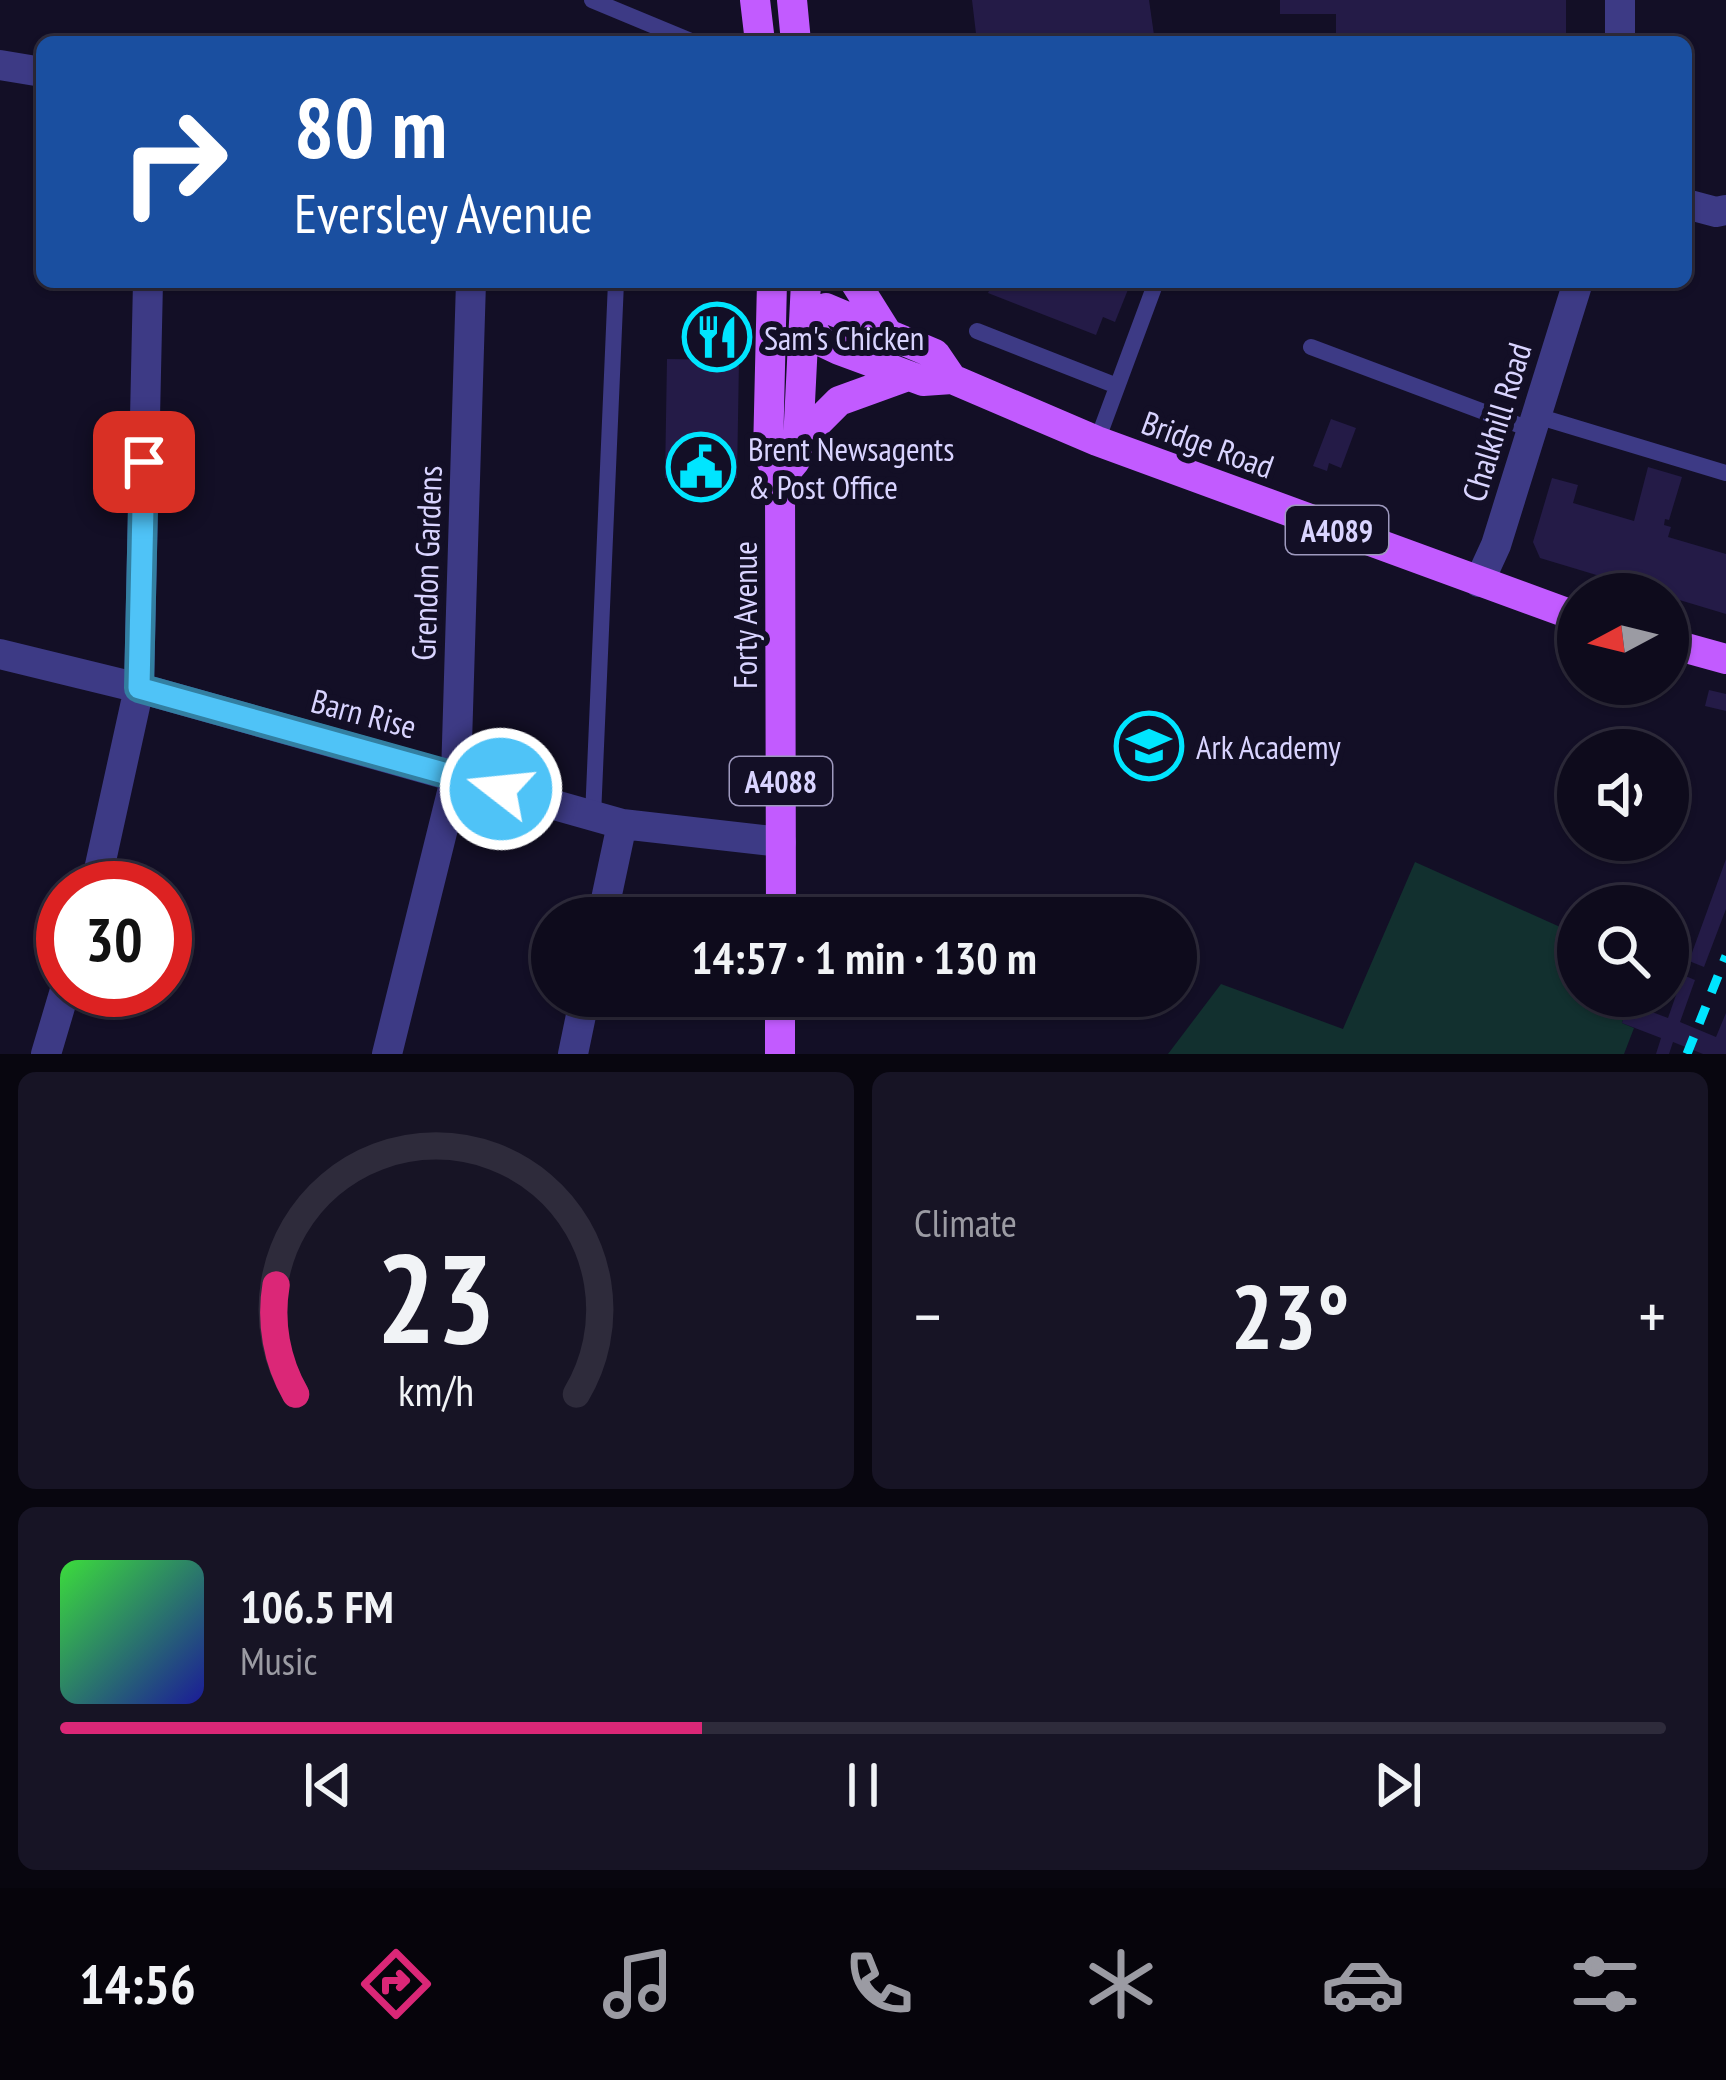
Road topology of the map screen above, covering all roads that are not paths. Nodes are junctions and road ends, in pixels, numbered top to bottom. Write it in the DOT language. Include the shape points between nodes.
graph roads {
  1 [pos="755,0"];
  2 [pos="1620,0"];
  3 [pos="595,1"];
  4 [pos="679,36"];
  5 [pos="759,36"];
  6 [pos="1620,36"];
  7 [pos="0,65"];
  8 [pos="36,71"];
  9 [pos="1692,206"];
  10 [pos="1726,210"];
  11 [pos="148,288"];
  12 [pos="470,288"];
  13 [pos="616,288"];
  14 [pos="769,288"];
  15 [pos="773,288"];
  16 [pos="806,288"];
  17 [pos="859,288"];
  18 [pos="1154,288"];
  19 [pos="1576,288"];
  20 [pos="805,317"];
  21 [pos="976,332"];
  22 [pos="888,334"];
  23 [pos="1311,347"];
  24 [pos="908,376"];
  25 [pos="952,379"];
  26 [pos="1117,386"];
  27 [pos="1534,423"];
  28 [pos="1097,441"];
  29 [pos="798,442"];
  30 [pos="1726,472"];
  31 [pos="780,479"];
  32 [pos="1479,582"];
  33 [pos="1557,610"];
  34 [pos="1689,648"];
  35 [pos="0,654"];
  36 [pos="1726,658"];
  37 [pos="139,688"];
  38 [pos="456,776"];
  39 [pos="607,820"];
  40 [pos="782,842"];
  41 [pos="101,861"];
  42 [pos="603,897"];
  43 [pos="781,897"];
  44 [pos="57,1017"];
  45 [pos="581,1017"];
  46 [pos="780,1017"];
  47 [pos="46,1054"];
  48 [pos="387,1054"];
  49 [pos="573,1054"];
  50 [pos="780,1054"];
  1 -- 5 [label="main road"];
  2 -- 6 [label="street"];
  3 -- 4 [label="lane"];
  7 -- 8 [label="street"];
  9 -- 10 [label="street"];
  11 -- 37 [label="street"];
  12 -- 38 [label="street, Grendon Gardens"];
  13 -- 39 [label="lane"];
  14 -- 31 [label="main road" via="768,454"];
  15 -- 20 [label="street"];
  16 -- 20 [label="main road, A4088"];
  17 -- 22 [label="main road"];
  18 -- 26 [label="lane"];
  19 -- 27 [label="street, Chalkhill Road"];
  20 -- 22 [label="main road, Bridge Road / A4089" via="826,308"];
  20 -- 24 [label="main road, Bridge Road / A4089" via="820,341"];
  20 -- 29 [label="main road, Forty Avenue / A4088"];
  21 -- 26 [label="lane"];
  22 -- 25 [label="main road, Bridge Road / A4089" via="935,354"];
  23 -- 27 [label="lane"];
  24 -- 25 [label="main road, Bridge Road / A4089"];
  24 -- 29 [label="main road" via="839,401"];
  25 -- 28 [label="main road, Bridge Road / A4089"];
  26 -- 28 [label="lane"];
  27 -- 30 [label="lane"];
  27 -- 32 [label="street, Chalkhill Road"];
  28 -- 32 [label="main road, Bridge Road / A4089"];
  29 -- 31 [label="main road, Forty Avenue / A4088"];
  31 -- 40 [label="main road, Forty Avenue / A4088"];
  32 -- 33 [label="main road, Bridge Road / A4089"];
  34 -- 36 [label="main road"];
  35 -- 37 [label="street, Barn Rise"];
  37 -- 38 [label="street, Barn Rise"];
  37 -- 41 [label="street"];
  38 -- 39 [label="street, Barn Rise"];
  38 -- 48 [label="street, Grendon Gardens"];
  39 -- 40 [label="street, Barn Rise"];
  39 -- 42 [label="street"];
  40 -- 43 [label="main road, Forty Avenue / A4088"];
  44 -- 47 [label="street"];
  45 -- 49 [label="street"];
  46 -- 50 [label="main road"];
}
